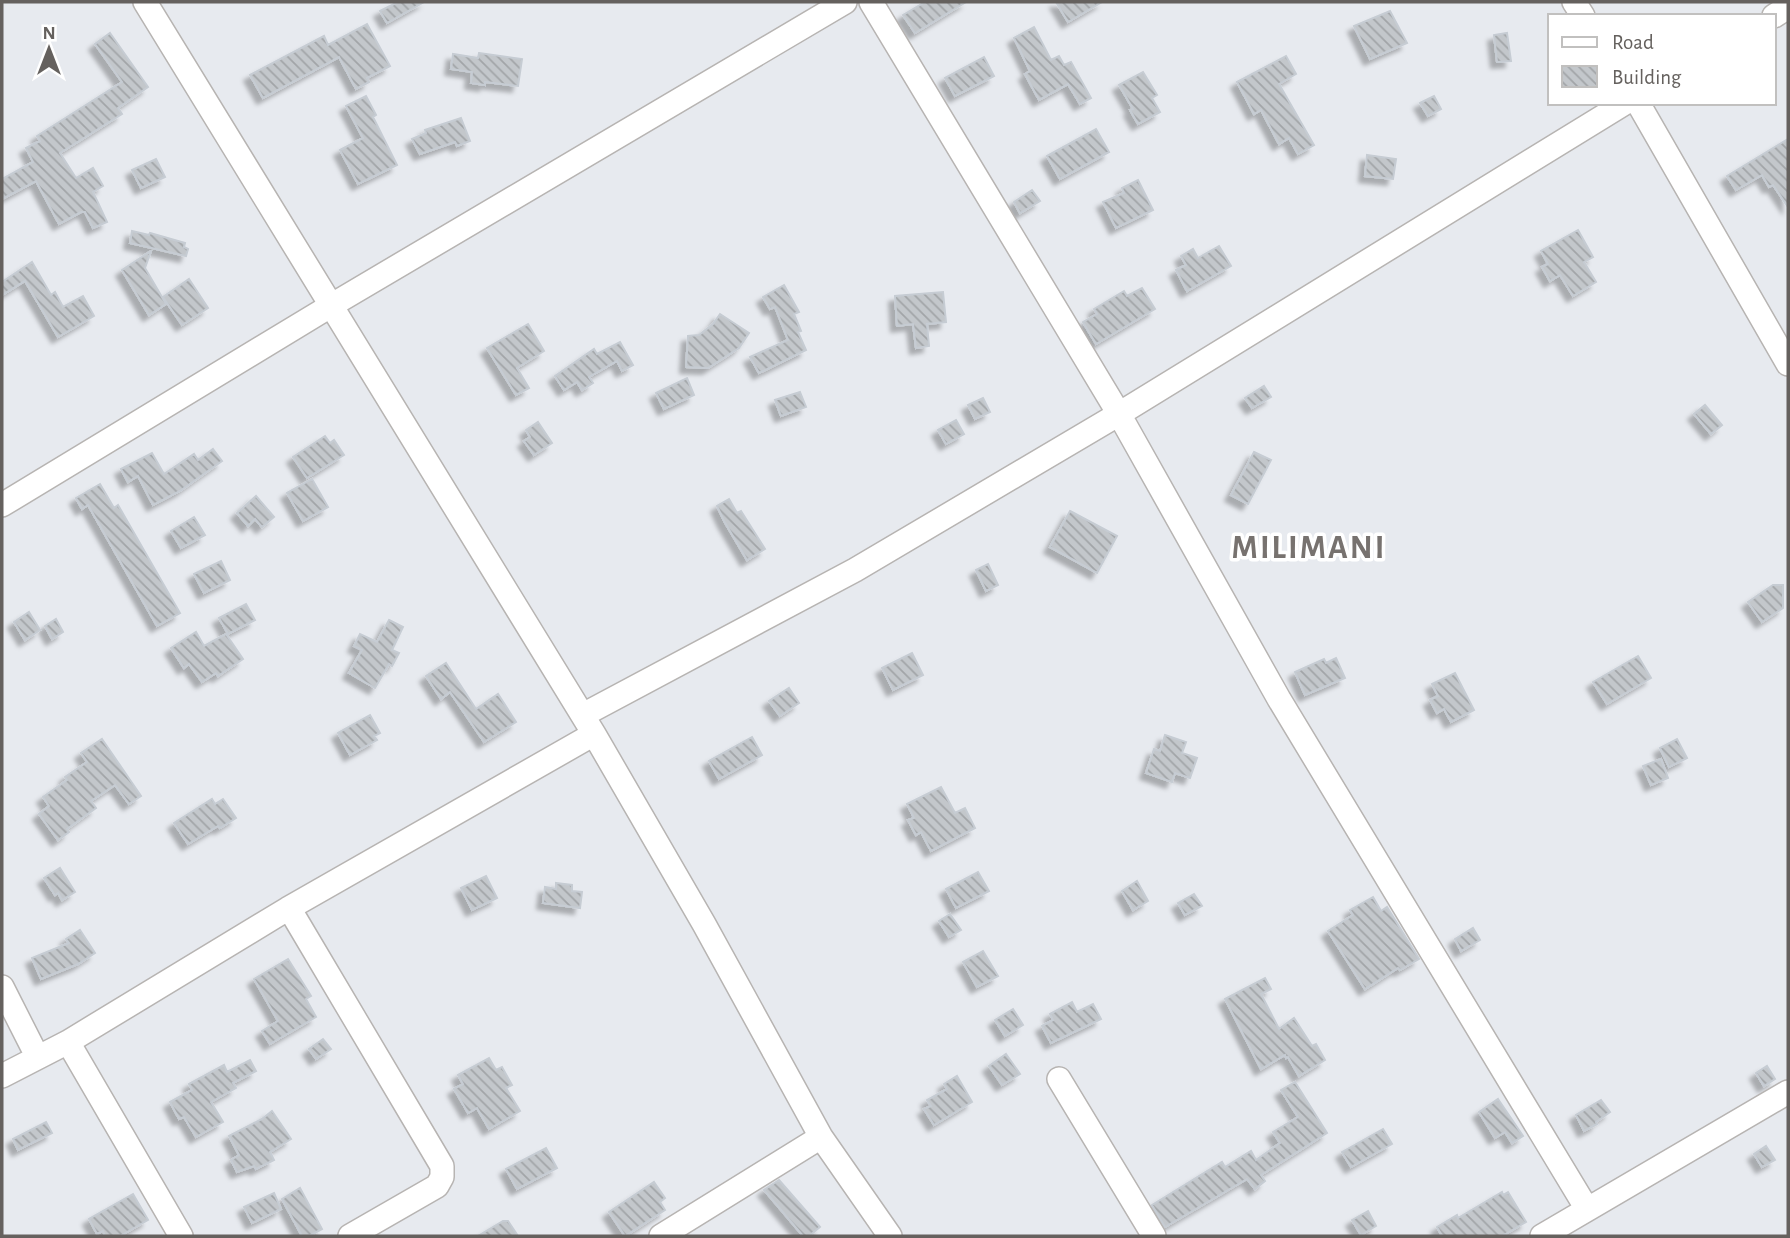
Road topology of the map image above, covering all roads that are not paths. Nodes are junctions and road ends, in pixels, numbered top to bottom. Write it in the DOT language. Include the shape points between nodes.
graph roads {
  1 [pos="145,2"];
  2 [pos="845,2"];
  3 [pos="871,2"];
  4 [pos="1622,105"];
  5 [pos="1639,105"];
  6 [pos="332,305"];
  7 [pos="1788,364"];
  8 [pos="1119,414"];
  9 [pos="2,505"];
  10 [pos="589,724"];
  11 [pos="289,908"];
  12 [pos="2,987"];
  13 [pos="68,1042"];
  14 [pos="37,1056"];
  15 [pos="2,1076"];
  16 [pos="1059,1079"];
  17 [pos="1788,1092"];
  18 [pos="821,1137"];
  19 [pos="1587,1209"];
  20 [pos="181,1236"];
  21 [pos="350,1236"];
  22 [pos="661,1236"];
  23 [pos="890,1236"];
  24 [pos="1154,1236"];
  25 [pos="1542,1236"];
  1 -- 6 [label="street"];
  2 -- 6 [label="street"];
  3 -- 8 [label="street"];
  4 -- 8 [label="street"];
  5 -- 7 [label="street"];
  6 -- 9 [label="street"];
  6 -- 10 [label="street"];
  8 -- 10 [label="street"];
  8 -- 19 [label="street" via="1279,699"];
  10 -- 11 [label="street"];
  10 -- 18 [label="street"];
  11 -- 13 [label="street"];
  11 -- 21 [label="street" via="442,1166 437,1186"];
  12 -- 14 [label="street"];
  13 -- 14 [label="street"];
  13 -- 20 [label="street"];
  14 -- 15 [label="street"];
  16 -- 24 [label="street"];
  17 -- 19 [label="street"];
  18 -- 22 [label="street"];
  18 -- 23 [label="street"];
  19 -- 25 [label="street"];
}
